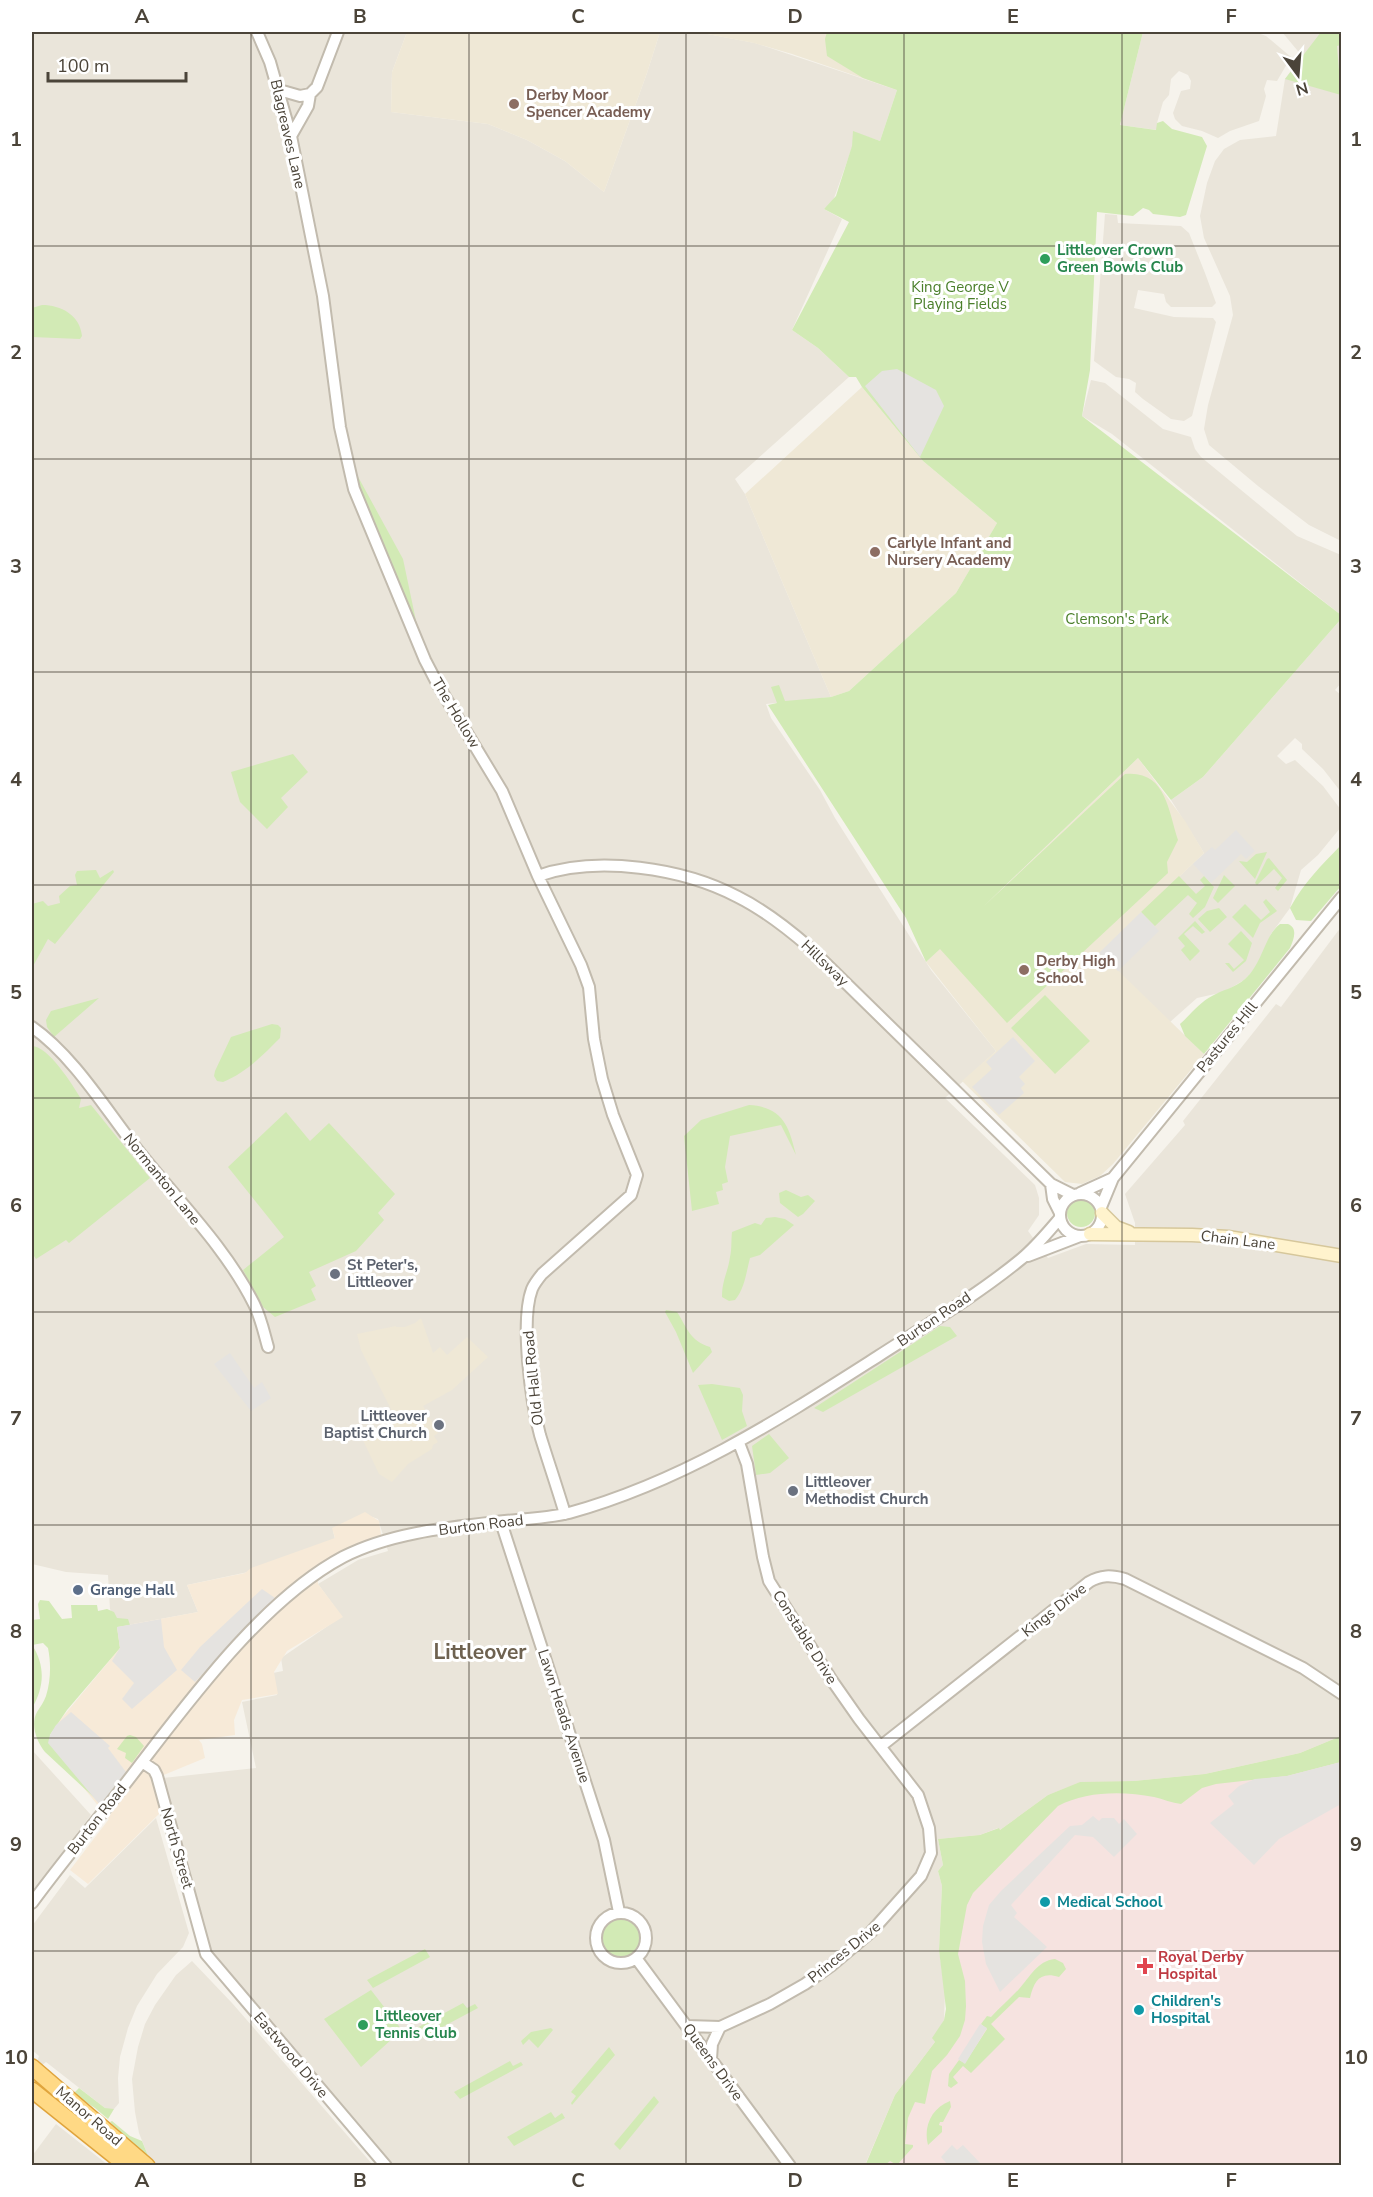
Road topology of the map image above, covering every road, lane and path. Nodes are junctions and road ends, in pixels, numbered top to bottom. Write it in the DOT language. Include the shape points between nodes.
graph roads {
  1 [pos="257,32"];
  2 [pos="338,32"];
  3 [pos="279,90"];
  4 [pos="310,94"];
  5 [pos="291,136"];
  6 [pos="312,240"];
  7 [pos="538,876"];
  8 [pos="1341,897"];
  9 [pos="32,1027"];
  10 [pos="637,1175"];
  11 [pos="1113,1178"];
  12 [pos="1051,1184"];
  13 [pos="1076,1194"];
  14 [pos="1101,1210"];
  15 [pos="1060,1216"];
  16 [pos="1133,1233"];
  17 [pos="1085,1235"];
  18 [pos="1341,1256"];
  19 [pos="1022,1258"];
  20 [pos="268,1347"];
  21 [pos="739,1443"];
  22 [pos="565,1514"];
  23 [pos="501,1522"];
  24 [pos="1341,1694"];
  25 [pos="881,1746"];
  26 [pos="142,1762"];
  27 [pos="924,1808"];
  28 [pos="32,1903"];
  29 [pos="619,1912"];
  30 [pos="202,1941"];
  31 [pos="636,1958"];
  32 [pos="687,2026"];
  33 [pos="720,2027"];
  34 [pos="711,2059"];
  35 [pos="32,2067"];
  36 [pos="32,2090"];
  37 [pos="127,2166"];
  38 [pos="147,2166"];
  39 [pos="386,2166"];
  40 [pos="790,2166"];
  1 -- 3 [label="street, Blagreaves Lane"];
  2 -- 4 [label="street" via="317,87"];
  3 -- 4 [label="street" via="300,96"];
  3 -- 5 [label="street, Blagreaves Lane"];
  4 -- 5 [label="street" via="308,106"];
  5 -- 6 [label="street, Blagreaves Lane"];
  6 -- 7 [label="street, The Hollow" via="326,313 340,427 354,489 425,660 502,791"];
  7 -- 10 [label="street, The Hollow" via="589,987 602,1079"];
  7 -- 12 [label="street, Hillsway" via="575,866 666,873 717,887 767,914 809,947"];
  8 -- 11 [label="street, Pastures Hill"];
  9 -- 20 [label="street, Normanton Lane" via="44,1035 81,1078 221,1251 254,1303"];
  10 -- 22 [label="street, Old Hall Road" via="631,1195 542,1274 530,1296 527,1332 539,1433"];
  11 -- 13 [label="street, Pastures Hill"];
  11 -- 14 [label="street, Pastures Hill"];
  12 -- 13 [label="street, Hillsway"];
  12 -- 15 [label="street, Hillsway"];
  13 -- 14 [label="street" via="1096,1199"];
  13 -- 15 [label="street" via="1066,1200"];
  14 -- 16 [label="main road, Chain Lane" via="1116,1227"];
  14 -- 17 [label="street" via="1099,1225"];
  15 -- 17 [label="street" via="1066,1229"];
  15 -- 19 [label="street, Burton Road"];
  16 -- 17 [label="main road, Chain Lane"];
  16 -- 18 [label="main road, Chain Lane" via="1240,1239"];
  17 -- 19 [label="street, Burton Road"];
  19 -- 21 [label="street, Burton Road" via="902,1341"];
  21 -- 22 [label="street, Burton Road" via="667,1477"];
  21 -- 25 [label="street, Constable Drive" via="747,1464 770,1581 831,1679"];
  22 -- 23 [label="street, Burton Road"];
  23 -- 26 [label="street, Burton Road" via="397,1539 357,1551 328,1566 291,1594 238,1646"];
  23 -- 29 [label="street, Lawn Heads Avenue" via="604,1840"];
  24 -- 25 [label="street, Kings Drive" via="1303,1668 1125,1579 1098,1577"];
  25 -- 27 [label="street, Constable Drive"];
  26 -- 28 [label="street, Burton Road"];
  26 -- 30 [label="street, North Street" via="154,1770"];
  27 -- 33 [label="street, Princes Drive" via="930,1836 929,1859 921,1876 889,1913 812,1979"];
  29 -- 31 [label="street" via="634,1917 645,1931 644,1947"];
  29 -- 31 [label="street" via="599,1926 599,1949 611,1961 622,1963"];
  30 -- 39 [label="street, Eastwood Drive" via="206,1954"];
  31 -- 32 [label="street, Queens Drive"];
  32 -- 33 [label="street"];
  32 -- 34 [label="street, Queens Drive"];
  33 -- 34 [label="street" via="712,2044"];
  34 -- 40 [label="street, Queens Drive"];
  35 -- 38 [label="highway, Manor Road"];
  36 -- 37 [label="highway, Manor Road"];
}
